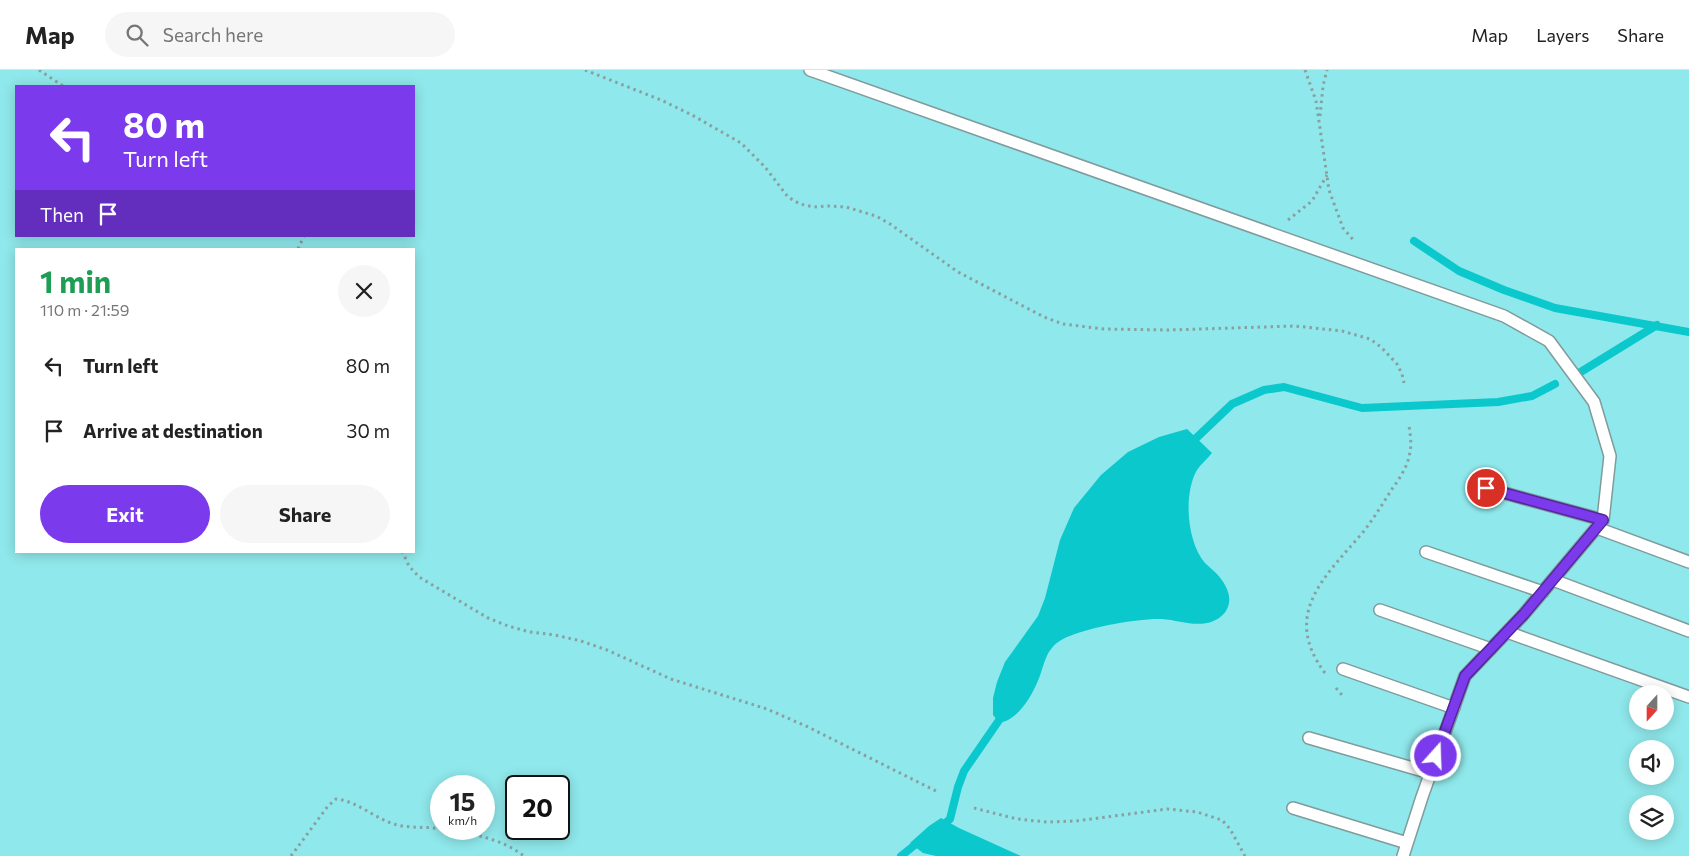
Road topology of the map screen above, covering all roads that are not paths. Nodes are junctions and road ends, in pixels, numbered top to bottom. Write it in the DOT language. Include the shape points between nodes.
graph roads {
  1 [pos="810,70"];
  2 [pos="1486,488"];
  3 [pos="1600,524"];
  4 [pos="1426,552"];
  5 [pos="1689,562"];
  6 [pos="1553,580"];
  7 [pos="1543,592"];
  8 [pos="1380,610"];
  9 [pos="1689,631"];
  10 [pos="1507,632"];
  11 [pos="1491,649"];
  12 [pos="1343,669"];
  13 [pos="1689,697"];
  14 [pos="1454,708"];
  15 [pos="1309,738"];
  16 [pos="1430,773"];
  17 [pos="1292,808"];
  18 [pos="1407,843"];
  19 [pos="1403,856"];
  1 -- 3 [label="lane" via="1504,316 1548,341 1594,402 1610,456"];
  2 -- 3 [label="lane"];
  3 -- 5 [label="lane"];
  3 -- 6 [label="lane"];
  4 -- 7 [label="lane"];
  6 -- 7 [label="lane"];
  6 -- 9 [label="lane"];
  7 -- 10 [label="lane"];
  8 -- 11 [label="lane"];
  10 -- 11 [label="lane"];
  10 -- 13 [label="lane"];
  11 -- 14 [label="lane" via="1465,676"];
  12 -- 14 [label="lane"];
  14 -- 16 [label="lane"];
  15 -- 16 [label="lane"];
  16 -- 18 [label="lane"];
  17 -- 18 [label="lane"];
  18 -- 19 [label="lane"];
}
